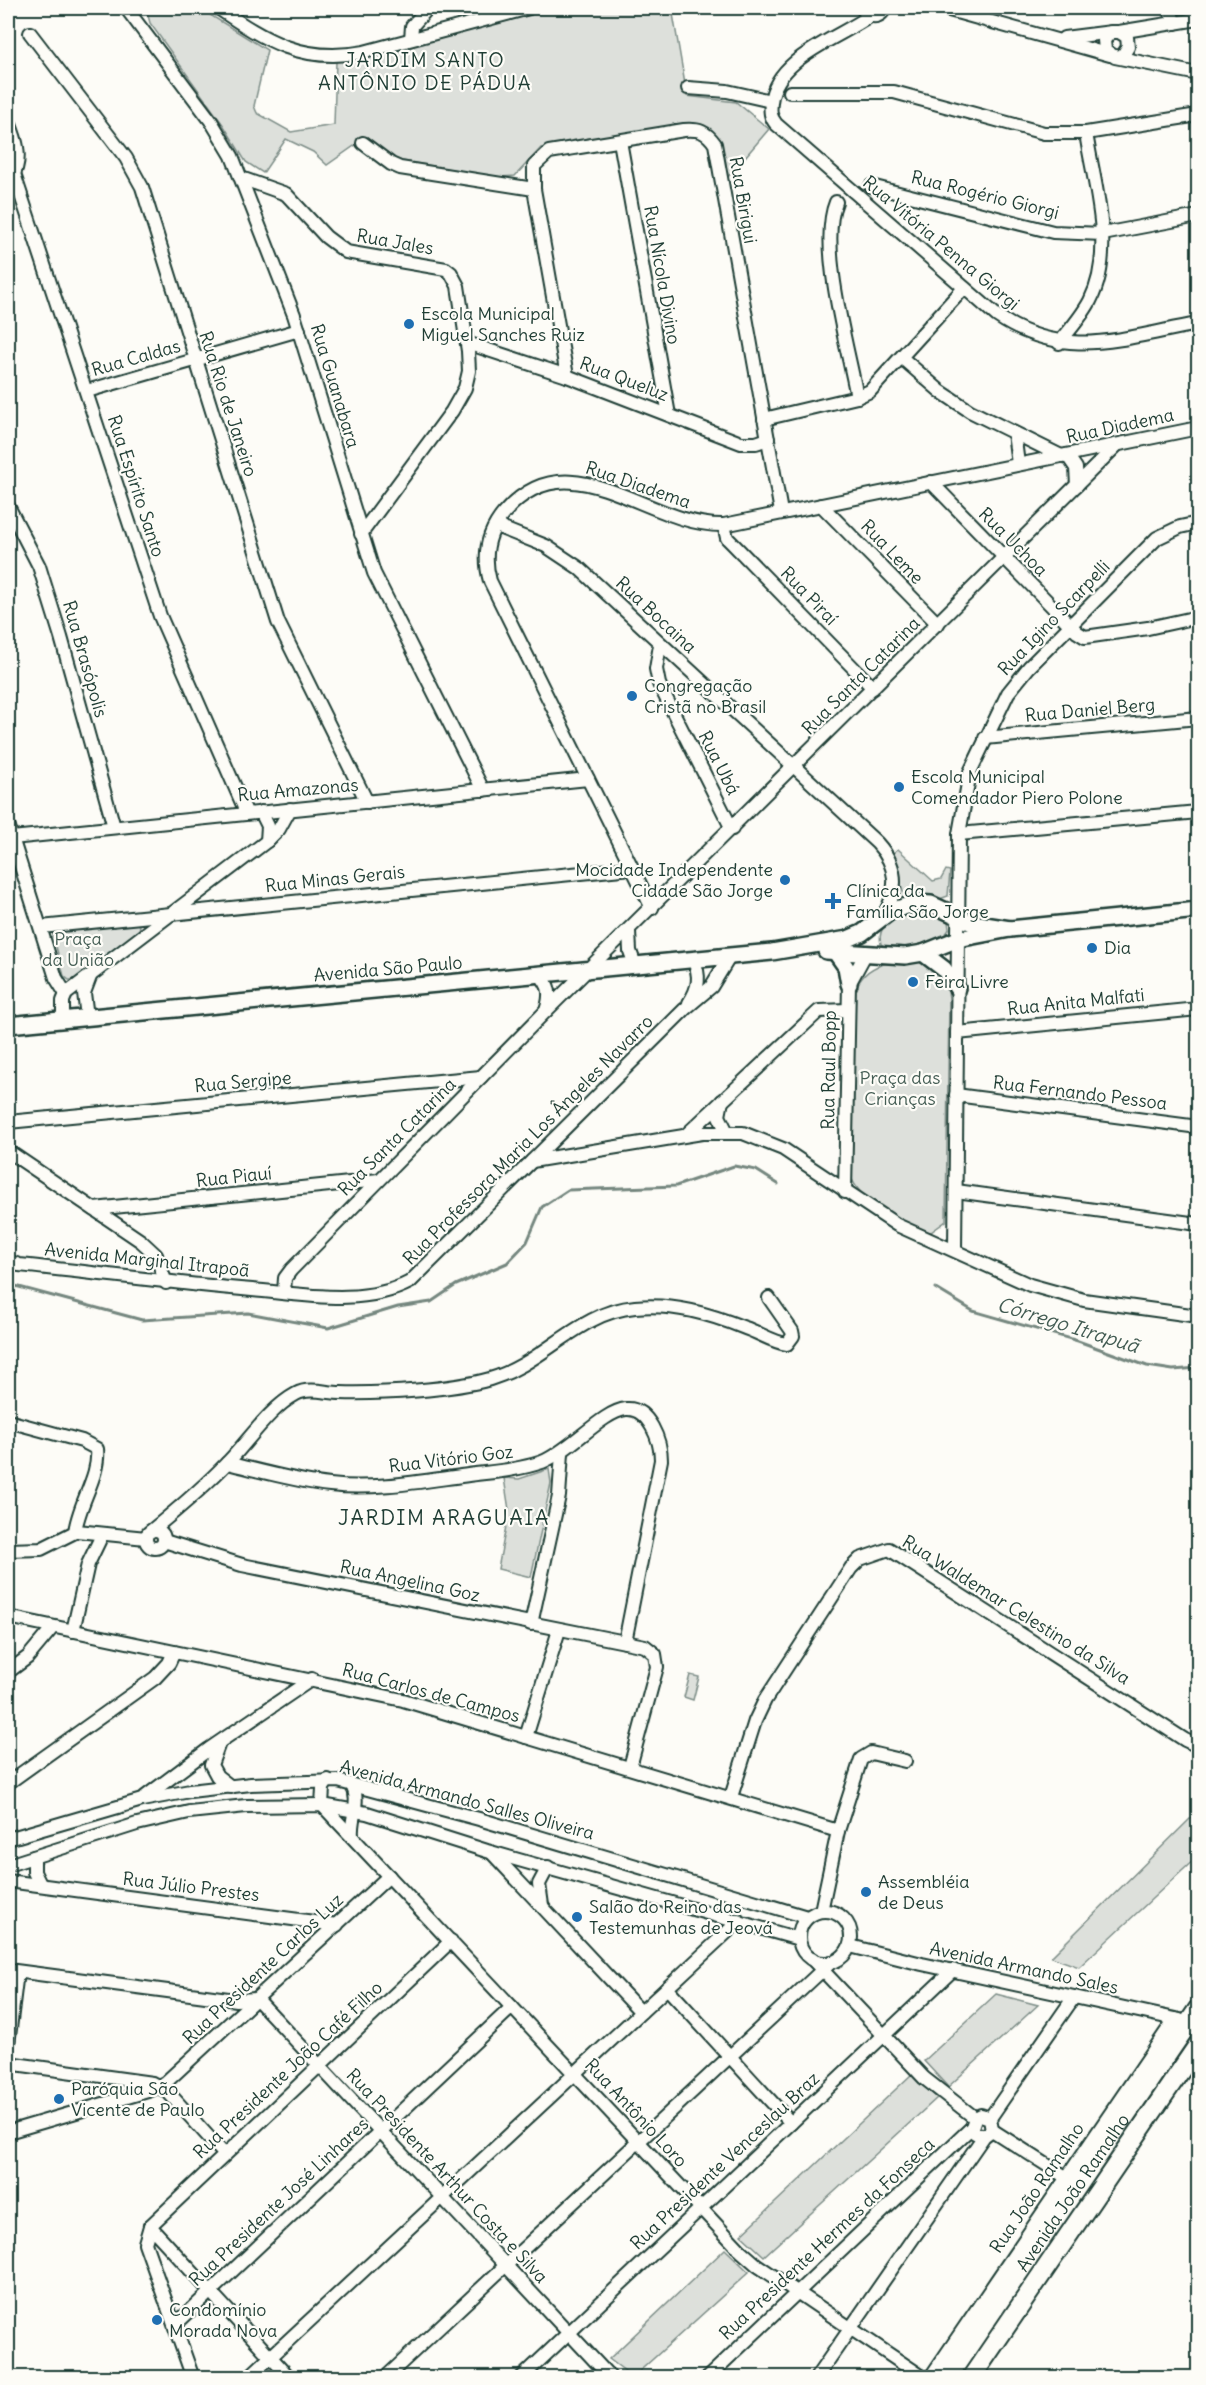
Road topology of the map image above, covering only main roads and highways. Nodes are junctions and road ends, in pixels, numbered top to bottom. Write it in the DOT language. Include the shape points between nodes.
graph roads {
  1 [pos="1198,910"];
  2 [pos="881,918"];
  3 [pos="1010,929"];
  4 [pos="834,950"];
  5 [pos="772,952"];
  6 [pos="866,953"];
  7 [pos="923,953"];
  8 [pos="849,984"];
  9 [pos="957,988"];
  10 [pos="8,1025"];
  11 [pos="1190,2018"];
  12 [pos="1198,2045"];
  13 [pos="947,2378"];
  14 [pos="971,2378"];
  1 -- 3 [label="main road, Avenida São Paulo"];
  2 -- 3 [label="main road, Avenida São Paulo" via="908,905 924,903 972,923"];
  2 -- 5 [label="main road, Avenida São Paulo" via="848,939"];
  2 -- 6 [label="main road"];
  3 -- 7 [label="main road, Avenida São Paulo" via="958,939"];
  4 -- 5 [label="main road, Avenida São Paulo"];
  4 -- 6 [label="main road, Avenida São Paulo"];
  4 -- 8 [label="main road" via="846,967"];
  5 -- 10 [label="main road, Avenida São Paulo"];
  6 -- 7 [label="main road, Avenida São Paulo" via="896,957"];
  7 -- 9 [label="main road" via="944,969"];
  11 -- 13 [label="highway, Avenida João Ramalho" via="1072,2181"];
  12 -- 14 [label="highway, Avenida João Ramalho"];
}
